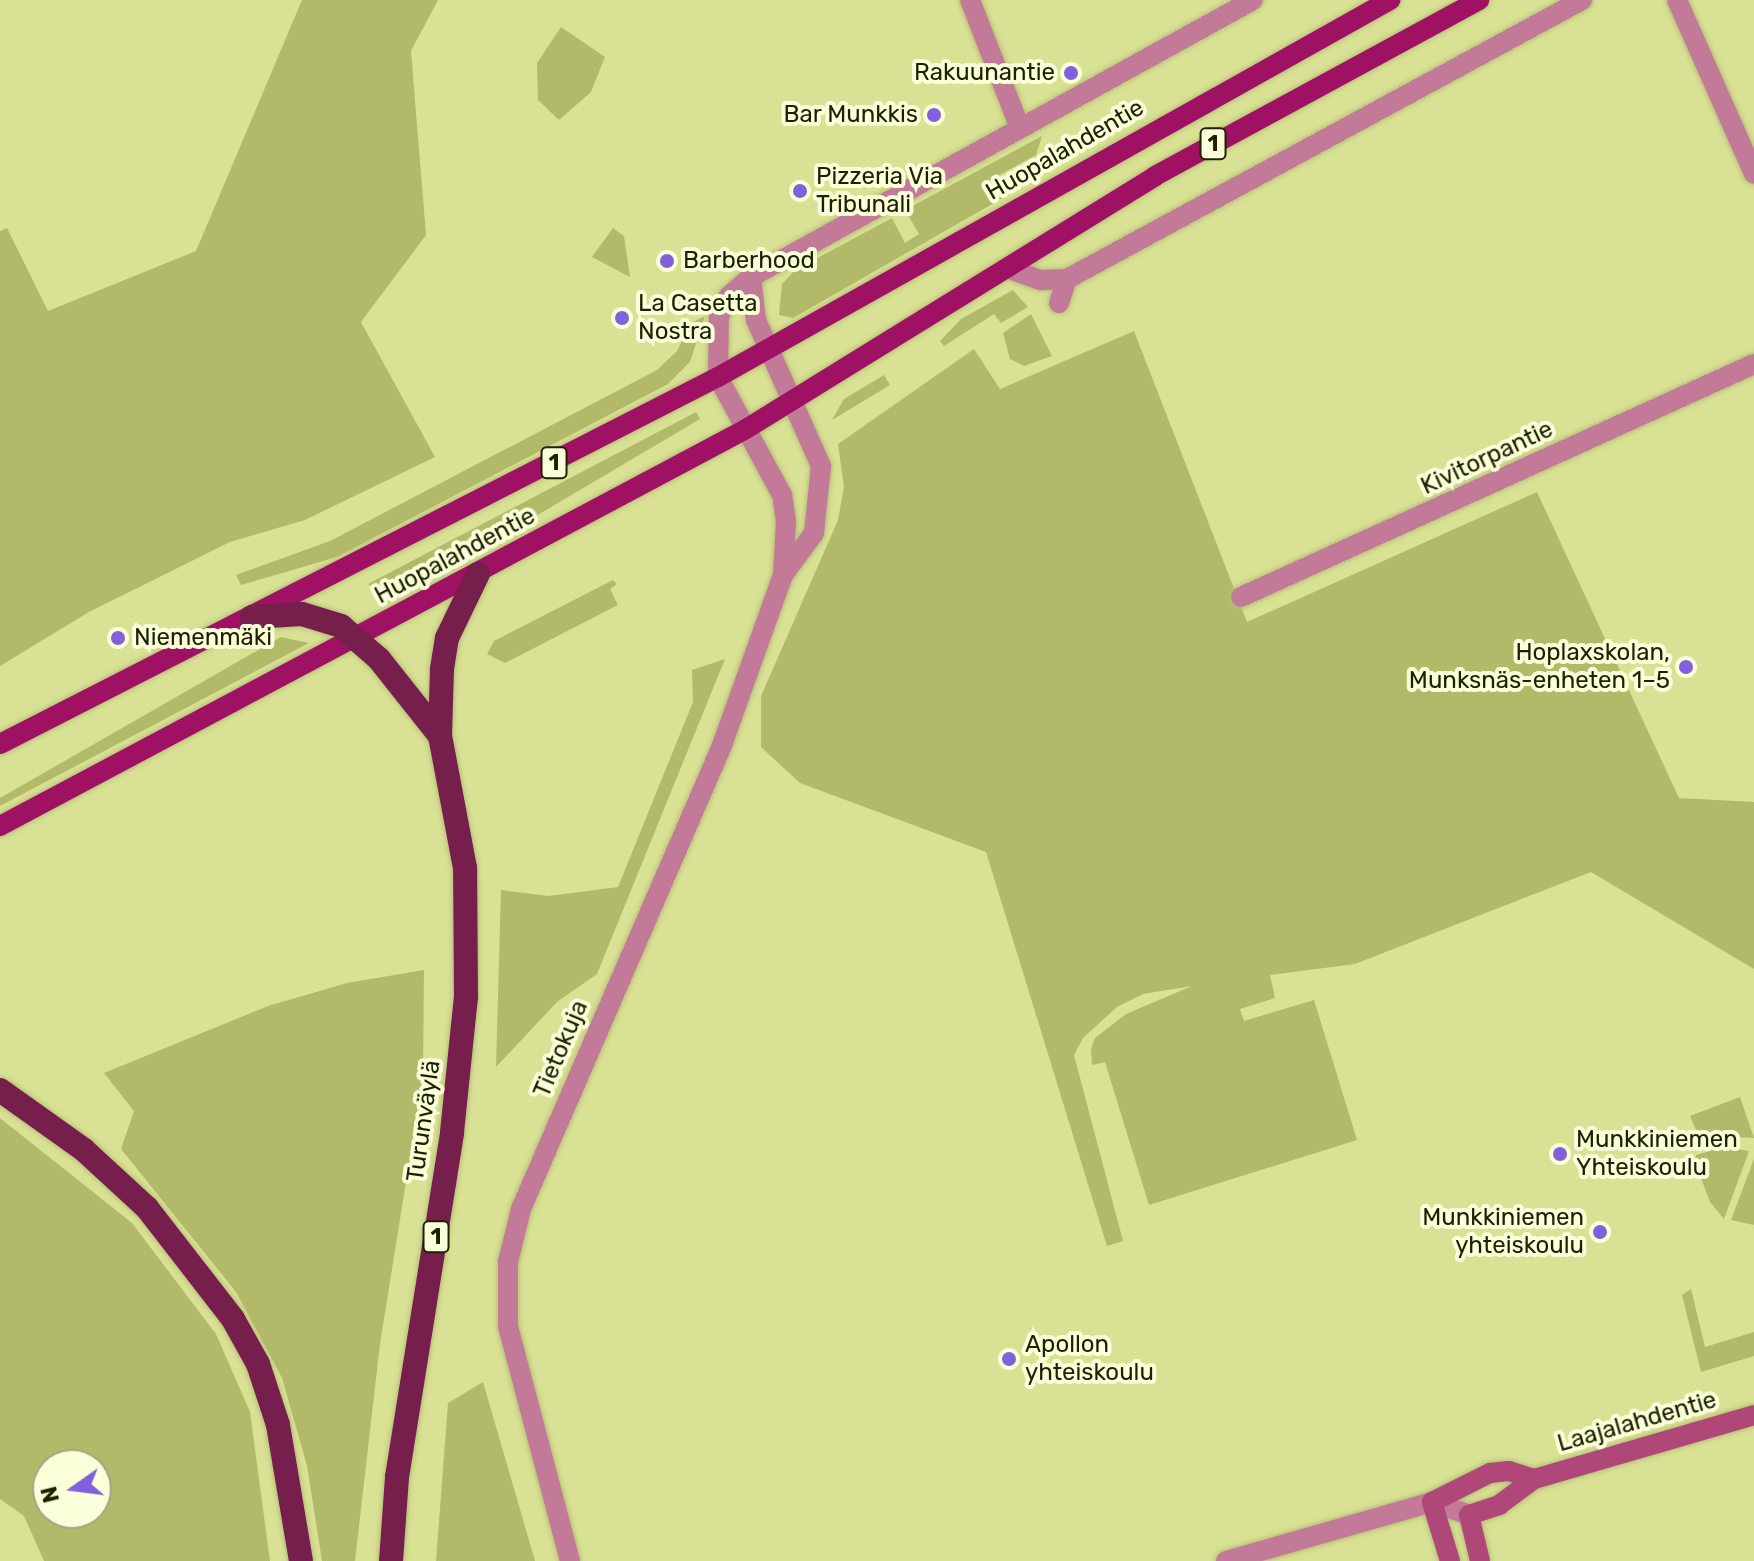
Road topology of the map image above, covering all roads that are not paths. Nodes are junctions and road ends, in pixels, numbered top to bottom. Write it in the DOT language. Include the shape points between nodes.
graph roads {
  1 [pos="970,0"];
  2 [pos="1253,0"];
  3 [pos="1390,0"];
  4 [pos="1479,0"];
  5 [pos="1582,0"];
  6 [pos="1677,0"];
  7 [pos="1019,126"];
  8 [pos="1754,174"];
  9 [pos="1010,269"];
  10 [pos="751,277"];
  11 [pos="1067,279"];
  12 [pos="1059,303"];
  13 [pos="768,350"];
  14 [pos="1754,364"];
  15 [pos="718,377"];
  16 [pos="794,401"];
  17 [pos="746,429"];
  18 [pos="478,574"];
  19 [pos="783,575"];
  20 [pos="1241,597"];
  21 [pos="252,617"];
  22 [pos="357,637"];
  23 [pos="440,736"];
  24 [pos="0,744"];
  25 [pos="0,826"];
  26 [pos="0,1090"];
  27 [pos="1754,1415"];
  28 [pos="1534,1479"];
  29 [pos="1432,1502"];
  30 [pos="1469,1515"];
  31 [pos="301,1561"];
  32 [pos="391,1561"];
  33 [pos="570,1561"];
  34 [pos="1226,1561"];
  35 [pos="1450,1561"];
  36 [pos="1480,1561"];
  1 -- 7 [label="street"];
  2 -- 7 [label="street, Huopalahdentie"];
  3 -- 13 [label="main road, Huopalahdentie / 1"];
  4 -- 9 [label="main road, Huopalahdentie / 1" via="1155,176"];
  5 -- 11 [label="street"];
  6 -- 8 [label="street"];
  7 -- 10 [label="street, Huopalahdentie"];
  9 -- 11 [label="street" via="1041,280"];
  9 -- 16 [label="main road, Huopalahdentie / 1"];
  10 -- 13 [label="street" via="756,320"];
  10 -- 15 [label="street, Huopalahdentie" via="729,296 719,316"];
  11 -- 12 [label="street"];
  13 -- 15 [label="main road, Huopalahdentie / 1"];
  13 -- 16 [label="street, Tietokuja"];
  14 -- 20 [label="street, Kivitorpantie"];
  15 -- 17 [label="street, Tietokuja"];
  15 -- 21 [label="main road, Huopalahdentie / 1"];
  16 -- 17 [label="main road, Huopalahdentie / 1"];
  16 -- 19 [label="street, Tietokuja" via="821,466 820,500 814,533"];
  17 -- 18 [label="main road, Huopalahdentie / 1"];
  17 -- 19 [label="street, Tietokuja" via="782,495"];
  18 -- 22 [label="main road, Huopalahdentie"];
  18 -- 23 [label="highway, 1" via="447,638"];
  19 -- 33 [label="street, Tietokuja" via="721,748 521,1209 508,1262 508,1326"];
  21 -- 22 [label="highway" via="302,614"];
  21 -- 24 [label="main road, Huopalahdentie / 1"];
  22 -- 23 [label="highway"];
  22 -- 25 [label="main road, Huopalahdentie"];
  23 -- 32 [label="highway, Turunväylä / 1" via="465,868 467,983 452,1132 397,1477"];
  26 -- 31 [label="highway" via="84,1150 147,1208 233,1319 258,1364 278,1425"];
  27 -- 28 [label="street, Laajalahdentie"];
  28 -- 29 [label="street, Laajalahdentie" via="1509,1471 1490,1473"];
  28 -- 30 [label="street, Laajalahdentie" via="1499,1505"];
  29 -- 30 [label="street"];
  29 -- 34 [label="street, Laajalahdentie"];
  29 -- 35 [label="street"];
  30 -- 36 [label="street"];
}
